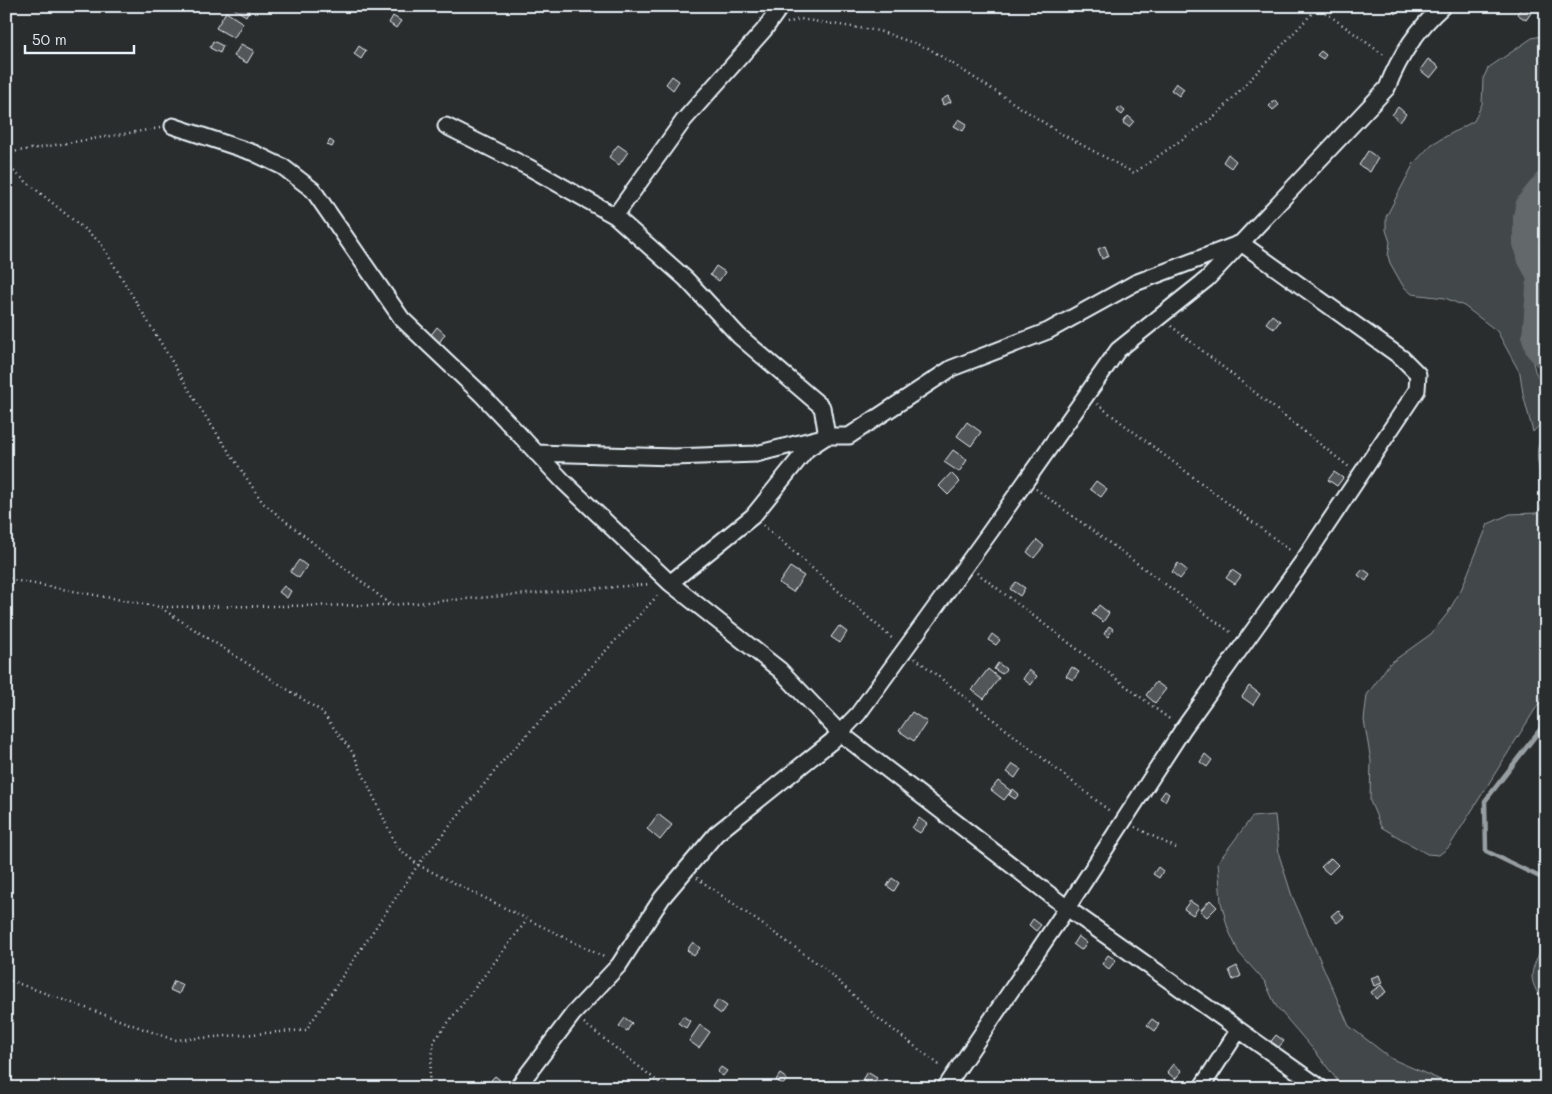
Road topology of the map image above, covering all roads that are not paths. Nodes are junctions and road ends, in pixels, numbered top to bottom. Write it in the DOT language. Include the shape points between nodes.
graph roads {
  1 [pos="781,6"];
  2 [pos="1443,6"];
  3 [pos="173,126"];
  4 [pos="446,126"];
  5 [pos="615,216"];
  6 [pos="1241,243"];
  7 [pos="827,436"];
  8 [pos="536,453"];
  9 [pos="670,583"];
  10 [pos="840,732"];
  11 [pos="1067,908"];
  12 [pos="1238,1031"];
  13 [pos="949,1082"];
  14 [pos="517,1088"];
  15 [pos="1201,1088"];
  16 [pos="1321,1088"];
  1 -- 5 [label="street" via="764,30 684,120"];
  2 -- 6 [label="street" via="1429,18 1396,64 1387,88"];
  3 -- 8 [label="street" via="254,153 283,167 313,190 402,319 481,394"];
  4 -- 5 [label="street"];
  5 -- 7 [label="street" via="686,279 739,336 822,407"];
  6 -- 7 [label="street" via="1135,283 1048,331 952,368 849,436"];
  6 -- 10 [label="street" via="1207,279 1118,350 905,650 858,714"];
  6 -- 11 [label="street" via="1402,358 1418,374 1417,390 1303,561 1183,730"];
  7 -- 8 [label="street" via="756,454 674,457"];
  7 -- 9 [label="street" via="807,449 753,516"];
  8 -- 9 [label="street"];
  9 -- 10 [label="street" via="780,670"];
  10 -- 11 [label="street"];
  10 -- 14 [label="street" via="716,834 662,898 619,965 573,1014"];
  11 -- 12 [label="street"];
  11 -- 13 [label="street"];
  12 -- 15 [label="street"];
  12 -- 16 [label="street"];
}
